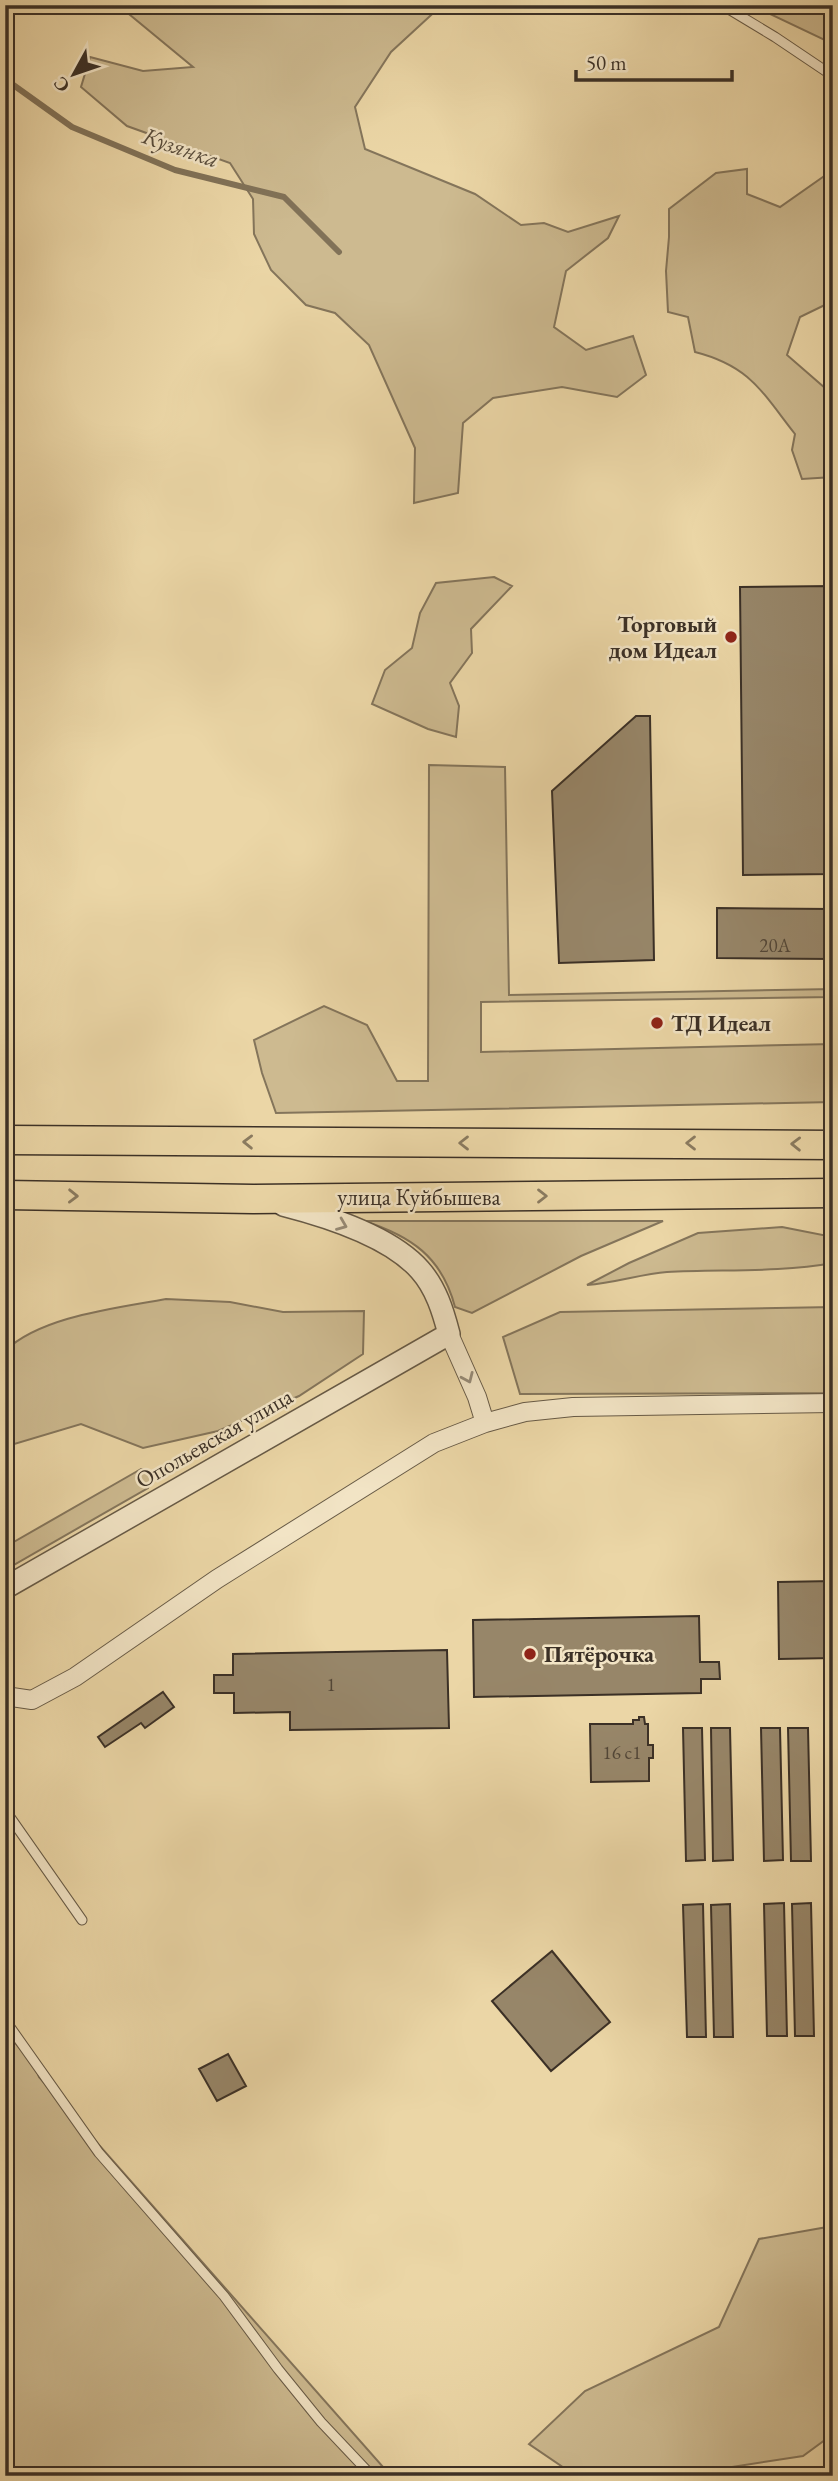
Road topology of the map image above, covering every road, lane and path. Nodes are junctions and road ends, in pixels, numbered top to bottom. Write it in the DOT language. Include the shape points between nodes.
graph roads {
  1 [pos="722,5"];
  2 [pos="833,76"];
  3 [pos="5,1140"];
  4 [pos="833,1145"];
  5 [pos="833,1194"];
  6 [pos="5,1195"];
  7 [pos="253,1199"];
  8 [pos="449,1334"];
  9 [pos="833,1403"];
  10 [pos="485,1423"];
  11 [pos="5,1588"];
  12 [pos="5,1696"];
  13 [pos="5,1810"];
  14 [pos="82,1920"];
  15 [pos="5,2020"];
  16 [pos="372,2476"];
  1 -- 2 [label="lane"];
  4 -- 3 [label="highway, one-way"];
  7 -- 5 [label="highway, улица Куйбышева, one-way"];
  6 -- 7 [label="highway, улица Куйбышева, one-way"];
  7 -- 8 [label="street, one-way" via="309,1212 397,1249 421,1271 441,1304"];
  8 -- 10 [label="street, one-way"];
  8 -- 11 [label="street, Опольевская улица"];
  9 -- 10 [label="street" via="572,1407 524,1412"];
  10 -- 12 [label="street" via="422,1450 217,1579 75,1677 32,1700"];
  13 -- 14 [label="lane"];
  15 -- 16 [label="lane" via="99,2153 224,2296 321,2422"];
}
